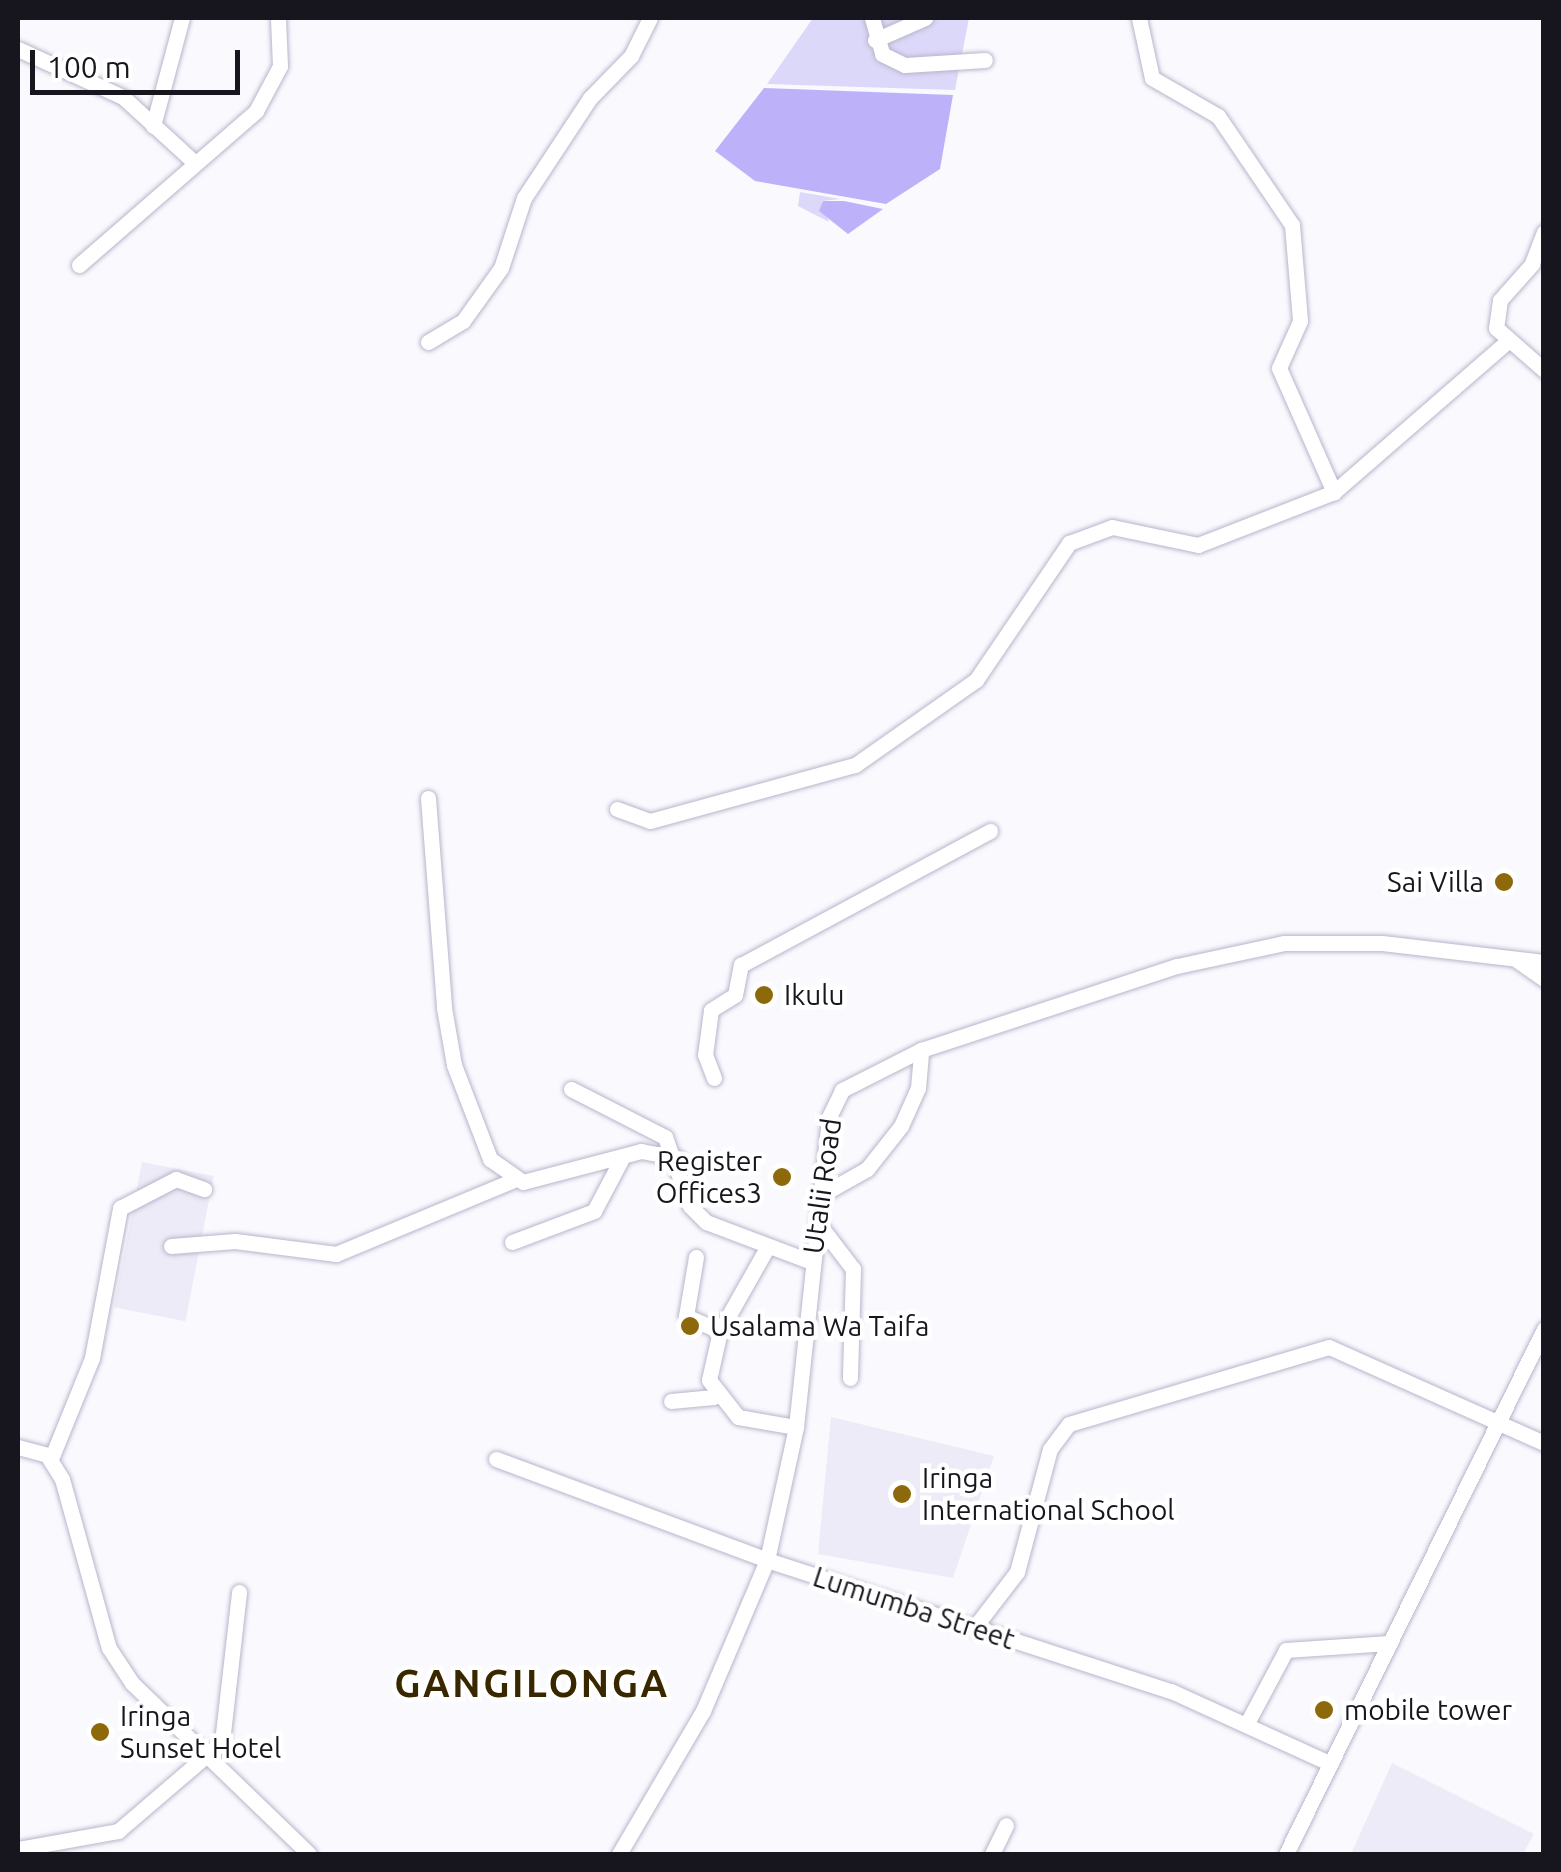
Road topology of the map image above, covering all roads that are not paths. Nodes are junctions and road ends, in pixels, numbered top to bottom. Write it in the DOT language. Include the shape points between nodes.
graph roads {
  1 [pos="182,18"];
  2 [pos="650,18"];
  3 [pos="872,18"];
  4 [pos="925,18"];
  5 [pos="1138,18"];
  6 [pos="276,21"];
  7 [pos="876,40"];
  8 [pos="18,49"];
  9 [pos="985,60"];
  10 [pos="153,126"];
  11 [pos="195,163"];
  12 [pos="1544,232"];
  13 [pos="79,265"];
  14 [pos="428,342"];
  15 [pos="1504,344"];
  16 [pos="1544,370"];
  17 [pos="1334,492"];
  18 [pos="428,798"];
  19 [pos="617,809"];
  20 [pos="990,832"];
  21 [pos="1512,957"];
  22 [pos="1544,962"];
  23 [pos="1544,979"];
  24 [pos="921,1050"];
  25 [pos="714,1078"];
  26 [pos="571,1089"];
  27 [pos="678,1158"];
  28 [pos="622,1160"];
  29 [pos="514,1180"];
  30 [pos="204,1189"];
  31 [pos="822,1194"];
  32 [pos="818,1224"];
  33 [pos="512,1242"];
  34 [pos="170,1246"];
  35 [pos="768,1246"];
  36 [pos="696,1257"];
  37 [pos="812,1262"];
  38 [pos="720,1331"];
  39 [pos="1541,1340"];
  40 [pos="850,1378"];
  41 [pos="714,1397"];
  42 [pos="671,1401"];
  43 [pos="1505,1421"];
  44 [pos="796,1427"];
  45 [pos="1544,1442"];
  46 [pos="18,1447"];
  47 [pos="50,1459"];
  48 [pos="496,1459"];
  49 [pos="768,1560"];
  50 [pos="240,1592"];
  51 [pos="974,1628"];
  52 [pos="1389,1643"];
  53 [pos="1246,1725"];
  54 [pos="206,1760"];
  55 [pos="1329,1763"];
  56 [pos="1006,1825"];
  57 [pos="18,1849"];
  58 [pos="309,1854"];
  59 [pos="619,1854"];
  60 [pos="992,1854"];
  61 [pos="1286,1854"];
  1 -- 10 [label="street"];
  2 -- 14 [label="street" via="632,56 590,98 524,198 501,268 463,321"];
  3 -- 7 [label="street"];
  4 -- 7 [label="street"];
  5 -- 17 [label="street" via="1152,78 1218,116 1292,225 1300,321 1278,362"];
  6 -- 11 [label="street" via="275,88"];
  7 -- 9 [label="street" via="888,58 919,68"];
  8 -- 10 [label="street" via="123,98"];
  10 -- 11 [label="street"];
  11 -- 13 [label="street" via="112,245"];
  12 -- 15 [label="street" via="1532,264 1500,300"];
  15 -- 16 [label="street"];
  15 -- 17 [label="street"];
  17 -- 19 [label="street" via="1198,545 1112,527 1085,535 1058,552 976,680 911,732 824,776 650,821"];
  18 -- 29 [label="street" via="454,1064 484,1149"];
  20 -- 25 [label="street" via="741,965 735,994 711,1010 705,1055"];
  21 -- 22 [label="street, Utalii Road"];
  21 -- 23 [label="street"];
  21 -- 24 [label="street, Utalii Road" via="1284,943 1177,966"];
  24 -- 31 [label="street" via="918,1088 901,1126 866,1170"];
  24 -- 31 [label="street, Utalii Road" via="872,1069 834,1100"];
  26 -- 27 [label="street" via="659,1133"];
  27 -- 28 [label="street" via="648,1150"];
  27 -- 35 [label="street" via="697,1215"];
  28 -- 29 [label="street"];
  28 -- 33 [label="street" via="590,1214"];
  29 -- 34 [label="street" via="336,1254 235,1240"];
  30 -- 47 [label="street" via="176,1179 120,1208 92,1358"];
  31 -- 32 [label="street, Utalii Road"];
  32 -- 37 [label="street, Utalii Road"];
  32 -- 40 [label="street" via="853,1269"];
  35 -- 37 [label="street"];
  35 -- 38 [label="street"];
  36 -- 38 [label="street" via="686,1316"];
  37 -- 44 [label="street, Utalii Road"];
  38 -- 41 [label="street" via="709,1366"];
  39 -- 43 [label="street"];
  41 -- 42 [label="street"];
  41 -- 44 [label="street" via="749,1422"];
  43 -- 45 [label="street"];
  43 -- 51 [label="street" via="1328,1348 1069,1424 1050,1449 1017,1572"];
  43 -- 52 [label="street"];
  44 -- 49 [label="street, Utalii Road"];
  46 -- 47 [label="street"];
  47 -- 54 [label="street" via="109,1648"];
  48 -- 49 [label="street, Lumumba Street"];
  49 -- 51 [label="street, Lumumba Street"];
  49 -- 59 [label="street, Utalii Road" via="703,1711"];
  50 -- 54 [label="street" via="228,1725"];
  51 -- 53 [label="street, Lumumba Street"];
  52 -- 53 [label="street" via="1290,1648"];
  52 -- 55 [label="street"];
  53 -- 55 [label="street, Lumumba Street"];
  54 -- 57 [label="street" via="118,1831"];
  54 -- 58 [label="street"];
  55 -- 61 [label="street"];
  56 -- 60 [label="street"];
}
